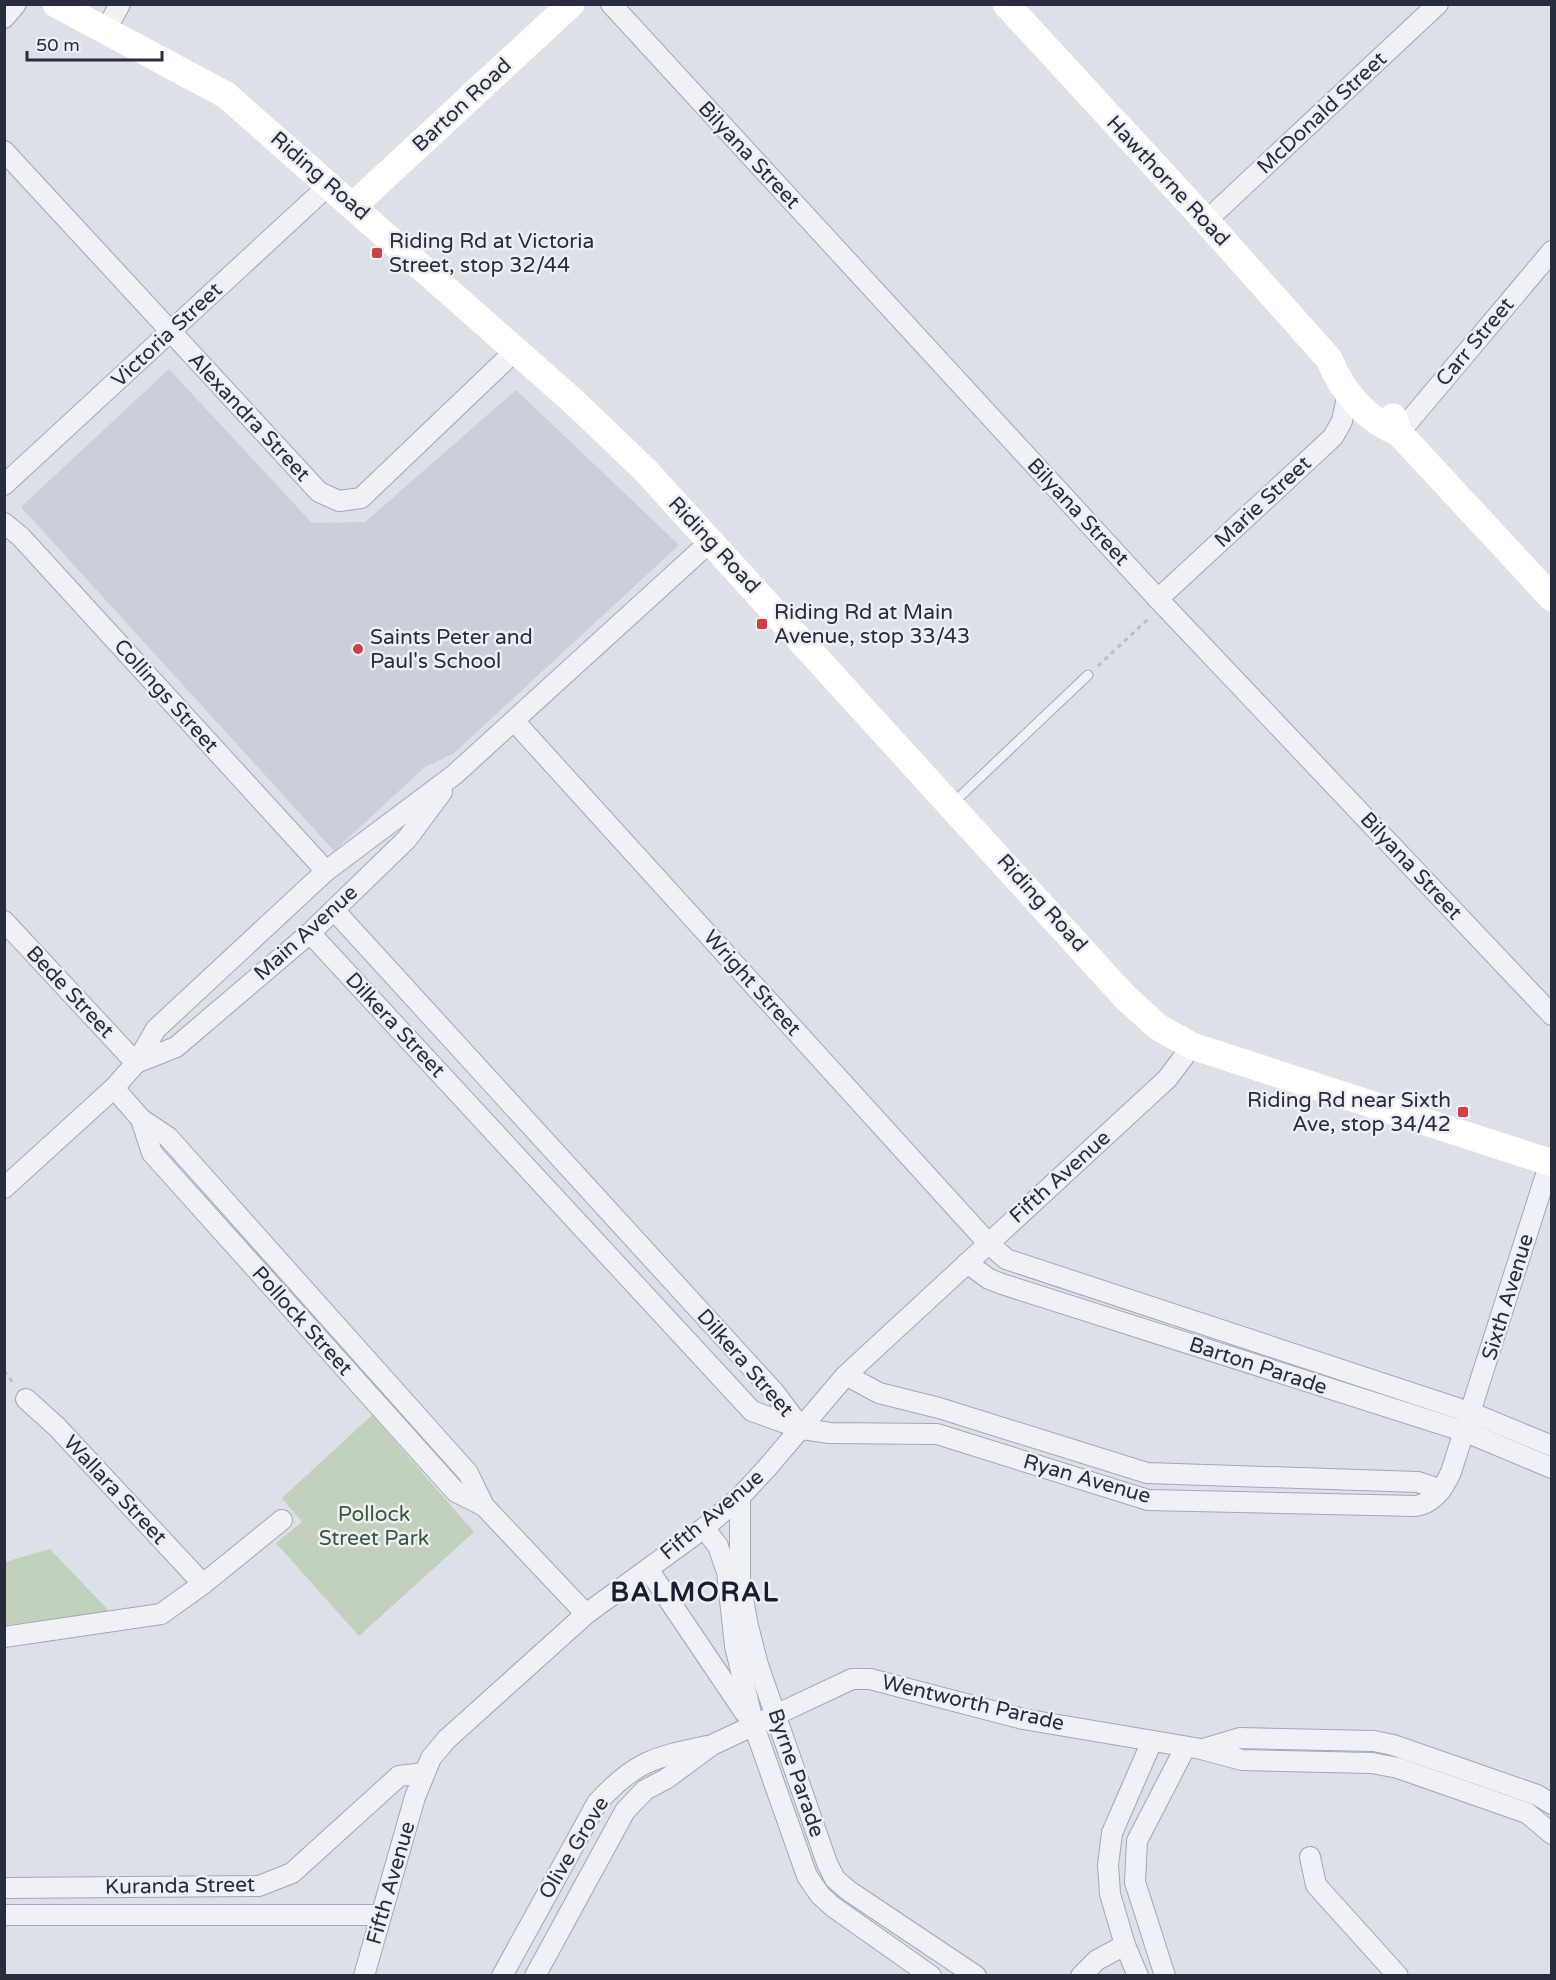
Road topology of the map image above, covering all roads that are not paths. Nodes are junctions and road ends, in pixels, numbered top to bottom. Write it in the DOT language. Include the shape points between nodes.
graph roads {
  1 [pos="16,4"];
  2 [pos="56,4"];
  3 [pos="120,4"];
  4 [pos="571,4"];
  5 [pos="611,4"];
  6 [pos="1006,4"];
  7 [pos="1438,4"];
  8 [pos="4,18"];
  9 [pos="106,30"];
  10 [pos="4,151"];
  11 [pos="329,185"];
  12 [pos="353,206"];
  13 [pos="1206,221"];
  14 [pos="1551,251"];
  15 [pos="170,332"];
  16 [pos="516,350"];
  17 [pos="1329,358"];
  18 [pos="1348,393"];
  19 [pos="1399,433"];
  20 [pos="4,485"];
  21 [pos="4,523"];
  22 [pos="711,541"];
  23 [pos="1551,598"];
  24 [pos="1158,599"];
  25 [pos="1088,675"];
  26 [pos="515,722"];
  27 [pos="454,776"];
  28 [pos="952,804"];
  29 [pos="326,871"];
  30 [pos="334,910"];
  31 [pos="4,921"];
  32 [pos="310,933"];
  33 [pos="1551,1015"];
  34 [pos="1192,1046"];
  35 [pos="136,1063"];
  36 [pos="114,1088"];
  37 [pos="1551,1163"];
  38 [pos="4,1188"];
  39 [pos="988,1243"];
  40 [pos="967,1263"];
  41 [pos="846,1375"];
  42 [pos="26,1399"];
  43 [pos="1469,1423"];
  44 [pos="802,1429"];
  45 [pos="1551,1446"];
  46 [pos="1551,1468"];
  47 [pos="1441,1490"];
  48 [pos="740,1497"];
  49 [pos="282,1520"];
  50 [pos="704,1528"];
  51 [pos="648,1569"];
  52 [pos="203,1584"];
  53 [pos="586,1614"];
  54 [pos="4,1637"];
  55 [pos="776,1716"];
  56 [pos="754,1726"];
  57 [pos="1152,1740"];
  58 [pos="712,1745"];
  59 [pos="1193,1749"];
  60 [pos="424,1773"];
  61 [pos="1551,1804"];
  62 [pos="1551,1833"];
  63 [pos="1310,1857"];
  64 [pos="4,1888"];
  65 [pos="4,1915"];
  66 [pos="381,1915"];
  67 [pos="1125,1945"];
  68 [pos="541,1973"];
  69 [pos="364,1976"];
  70 [pos="502,1976"];
  71 [pos="931,1976"];
  72 [pos="976,1976"];
  73 [pos="1080,1976"];
  74 [pos="1138,1976"];
  75 [pos="1165,1976"];
  76 [pos="1398,1976"];
  1 -- 8 [label="street"];
  2 -- 9 [label="main road, Riding Road"];
  3 -- 9 [label="street"];
  4 -- 12 [label="main road, Barton Road"];
  5 -- 24 [label="street, Bilyana Street"];
  6 -- 13 [label="main road, Hawthorne Road"];
  7 -- 13 [label="street, McDonald Street"];
  9 -- 11 [label="main road, Riding Road" via="226,95"];
  10 -- 15 [label="street, Alexandra Street"];
  11 -- 12 [label="main road, Riding Road"];
  11 -- 15 [label="street, Victoria Street"];
  12 -- 16 [label="main road, Riding Road"];
  13 -- 17 [label="main road, Hawthorne Road"];
  14 -- 19 [label="street, Carr Street"];
  15 -- 16 [label="street, Alexandra Street" via="319,492 339,501 361,498"];
  15 -- 20 [label="street, Victoria Street"];
  16 -- 22 [label="main road, Riding Road" via="646,471"];
  17 -- 18 [label="main road, Hawthorne Road"];
  17 -- 19 [label="main road, Hawthorne Road" via="1349,367 1392,414"];
  18 -- 19 [label="main road, Hawthorne Road" via="1378,424"];
  18 -- 24 [label="street, Marie Street" via="1342,421 1333,437"];
  19 -- 23 [label="main road, Hawthorne Road"];
  21 -- 29 [label="street, Collings Street"];
  22 -- 26 [label="street, Main Avenue"];
  22 -- 28 [label="main road, Riding Road"];
  24 -- 33 [label="street, Bilyana Street"];
  25 -- 28 [label="lane"];
  26 -- 27 [label="street, Main Avenue"];
  26 -- 39 [label="street, Wright Street"];
  27 -- 29 [label="street, Main Avenue"];
  27 -- 30 [label="street, Main Avenue" via="407,839"];
  28 -- 34 [label="main road, Riding Road" via="1125,996 1158,1027"];
  29 -- 35 [label="street, Main Avenue" via="156,1029"];
  30 -- 32 [label="street, Main Avenue"];
  30 -- 44 [label="street, Dilkera Street" via="774,1392"];
  31 -- 35 [label="street, Bede Street"];
  32 -- 35 [label="street, Main Avenue" via="176,1047"];
  32 -- 44 [label="street, Dilkera Street" via="752,1411"];
  34 -- 37 [label="main road, Riding Road"];
  34 -- 39 [label="street, Fifth Avenue" via="1167,1079"];
  35 -- 36 [label="street, Main Avenue"];
  36 -- 38 [label="street, Main Avenue"];
  36 -- 53 [label="street, Pollock Street" via="141,1119 168,1137 468,1473 484,1506"];
  37 -- 43 [label="street, Sixth Avenue"];
  39 -- 40 [label="street, Fifth Avenue"];
  39 -- 43 [label="street, Barton Parade" via="1006,1259 1029,1269"];
  40 -- 41 [label="street, Fifth Avenue"];
  40 -- 43 [label="street, Barton Parade" via="1002,1284"];
  41 -- 44 [label="street, Fifth Avenue"];
  41 -- 47 [label="street, Ryan Avenue" via="879,1393 1147,1473 1418,1482"];
  42 -- 52 [label="street, Wallara Street" via="57,1427"];
  43 -- 45 [label="street, Barton Parade"];
  43 -- 46 [label="street, Barton Parade"];
  43 -- 47 [label="street, Ryan Avenue"];
  44 -- 47 [label="street, Ryan Avenue" via="937,1434 1148,1500 1416,1506 1428,1504"];
  44 -- 48 [label="street, Fifth Avenue"];
  48 -- 50 [label="street, Fifth Avenue"];
  48 -- 55 [label="street, Byrne Parade" via="740,1582 758,1665"];
  49 -- 52 [label="street"];
  50 -- 51 [label="street, Fifth Avenue"];
  50 -- 56 [label="street, Byrne Parade" via="718,1546 727,1572 735,1646"];
  51 -- 53 [label="street, Fifth Avenue"];
  51 -- 56 [label="street, Byrne Parade"];
  52 -- 54 [label="street" via="160,1614"];
  53 -- 60 [label="street, Fifth Avenue" via="447,1739"];
  55 -- 56 [label="street, Wentworth Parade"];
  55 -- 57 [label="street, Wentworth Parade" via="852,1679 870,1679 1023,1719"];
  55 -- 72 [label="street, Byrne Parade" via="835,1878"];
  56 -- 58 [label="street, Olive Grove"];
  56 -- 71 [label="street, Byrne Parade" via="807,1875 820,1895"];
  57 -- 59 [label="street, Wentworth Parade"];
  57 -- 67 [label="street" via="1112,1833 1110,1894"];
  58 -- 68 [label="street, Olive Grove" via="645,1790 625,1811"];
  58 -- 70 [label="street, Olive Grove" via="658,1756 638,1765 615,1783 597,1803"];
  59 -- 61 [label="street, Wentworth Parade" via="1240,1738 1374,1741 1537,1795"];
  59 -- 62 [label="street, Wentworth Parade" via="1242,1760 1372,1763 1398,1768 1527,1813"];
  59 -- 75 [label="street" via="1137,1841 1135,1882"];
  60 -- 64 [label="street, Kuranda Street" via="399,1776 292,1873 259,1886"];
  60 -- 66 [label="street, Fifth Avenue"];
  63 -- 76 [label="street" via="1316,1885"];
  65 -- 66 [label="street, Kuranda Street"];
  66 -- 69 [label="street, Fifth Avenue"];
  67 -- 73 [label="street" via="1097,1960"];
  67 -- 74 [label="street"];
}
